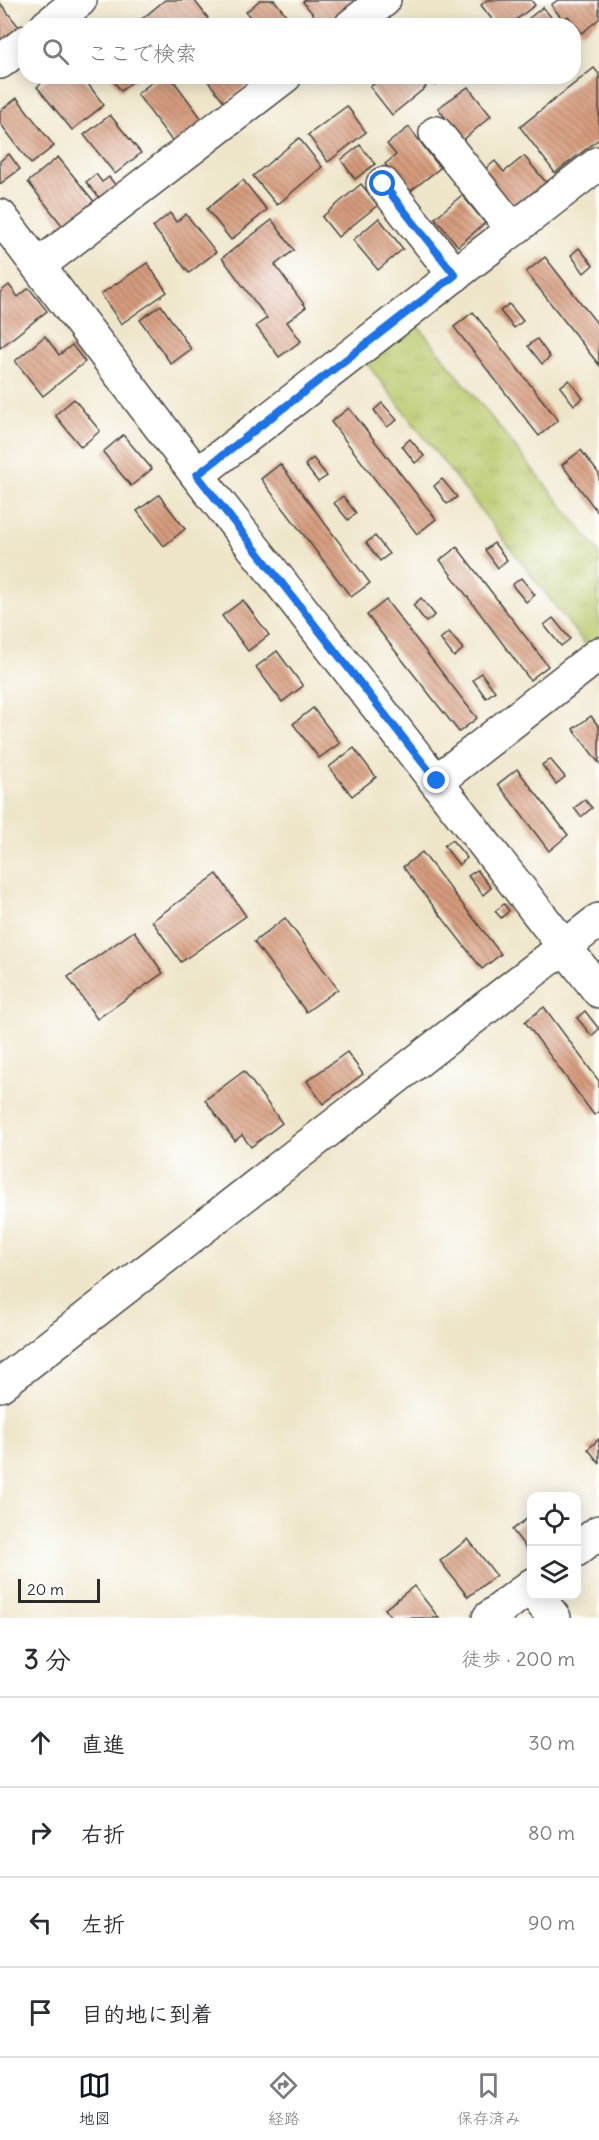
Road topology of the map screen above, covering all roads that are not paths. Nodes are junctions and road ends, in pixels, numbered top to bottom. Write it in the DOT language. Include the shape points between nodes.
graph roads {
  1 [pos="80,0"];
  2 [pos="384,0"];
  3 [pos="57,18"];
  4 [pos="361,18"];
  5 [pos="18,48"];
  6 [pos="0,62"];
  7 [pos="275,84"];
  8 [pos="436,133"];
  9 [pos="599,164"];
  10 [pos="383,184"];
  11 [pos="0,216"];
  12 [pos="513,230"];
  13 [pos="38,266"];
  14 [pos="455,275"];
  15 [pos="197,475"];
  16 [pos="599,654"];
  17 [pos="437,781"];
  18 [pos="599,920"];
  19 [pos="565,947"];
  20 [pos="599,991"];
  21 [pos="0,1384"];
  22 [pos="599,1532"];
  23 [pos="581,1546"];
  24 [pos="527,1592"];
  25 [pos="540,1600"];
  26 [pos="489,1618"];
  27 [pos="554,1618"];
  1 -- 3 [label="street"];
  2 -- 4 [label="street"];
  5 -- 6 [label="street"];
  7 -- 13 [label="street"];
  8 -- 12 [label="street"];
  9 -- 12 [label="street"];
  10 -- 14 [label="street"];
  11 -- 13 [label="street"];
  12 -- 14 [label="street"];
  13 -- 15 [label="street"];
  14 -- 15 [label="street"];
  15 -- 17 [label="street"];
  16 -- 17 [label="street"];
  17 -- 19 [label="street"];
  18 -- 19 [label="street"];
  19 -- 20 [label="street"];
  19 -- 21 [label="street"];
  22 -- 23 [label="street"];
  24 -- 26 [label="street"];
  25 -- 27 [label="street"];
}
